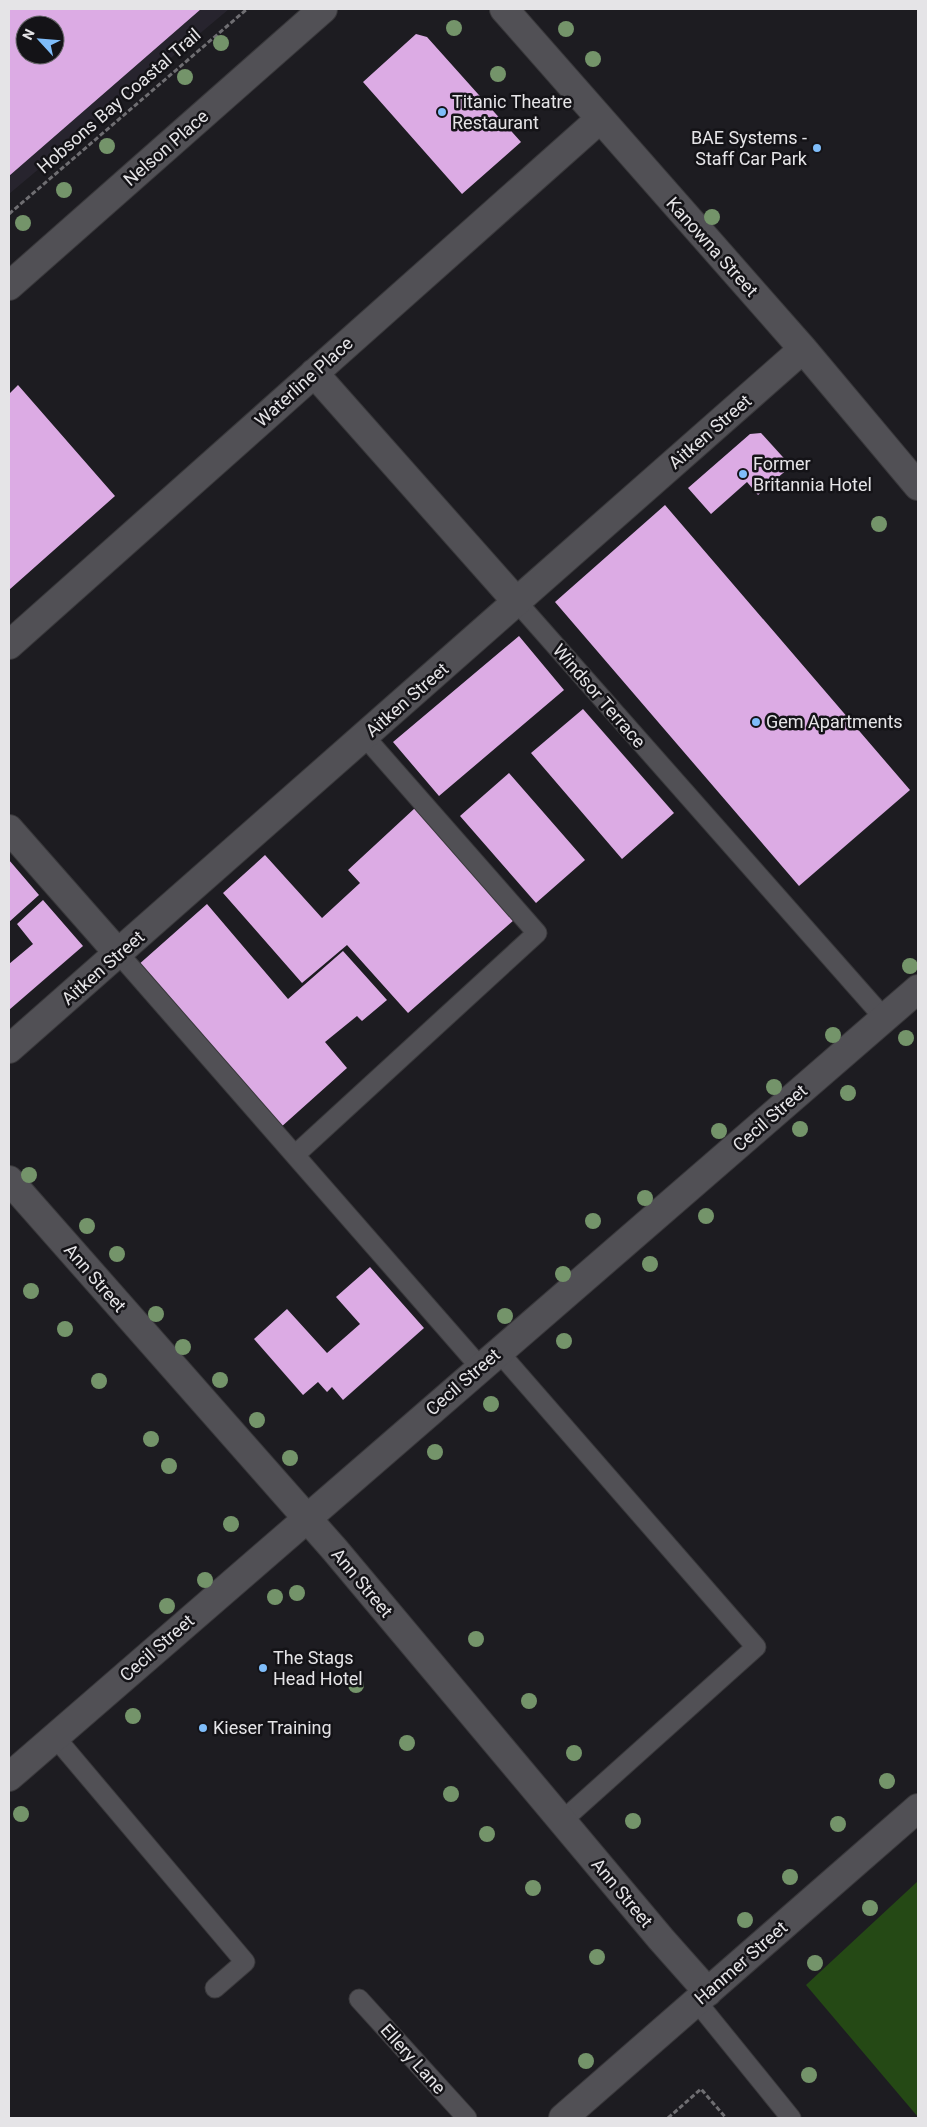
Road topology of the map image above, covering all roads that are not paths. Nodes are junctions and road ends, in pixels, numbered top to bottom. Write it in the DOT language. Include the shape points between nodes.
graph roads {
  1 [pos="323,9"];
  2 [pos="504,9"];
  3 [pos="600,119"];
  4 [pos="9,286"];
  5 [pos="803,350"];
  6 [pos="314,373"];
  7 [pos="918,486"];
  8 [pos="517,602"];
  9 [pos="9,645"];
  10 [pos="365,737"];
  11 [pos="9,830"];
  12 [pos="119,954"];
  13 [pos="918,989"];
  14 [pos="885,1019"];
  15 [pos="9,1049"];
  16 [pos="295,1155"];
  17 [pos="9,1180"];
  18 [pos="489,1359"];
  19 [pos="307,1518"];
  20 [pos="55,1736"];
  21 [pos="9,1777"];
  22 [pos="918,1808"];
  23 [pos="562,1822"];
  24 [pos="216,1988"];
  25 [pos="702,1997"];
  26 [pos="359,1999"];
  27 [pos="467,2118"];
  28 [pos="563,2118"];
  29 [pos="790,2118"];
  1 -- 4 [label="street, Nelson Place"];
  2 -- 3 [label="street, Kanowna Street"];
  3 -- 5 [label="street, Kanowna Street"];
  3 -- 6 [label="street, Waterline Place"];
  5 -- 7 [label="street, Kanowna Street"];
  5 -- 8 [label="street, Aitken Street"];
  6 -- 8 [label="street, Windsor Terrace"];
  6 -- 9 [label="street, Waterline Place"];
  8 -- 10 [label="street, Aitken Street"];
  8 -- 14 [label="lane, Windsor Terrace"];
  10 -- 12 [label="street, Aitken Street"];
  10 -- 16 [label="lane" via="537,933"];
  11 -- 12 [label="street"];
  12 -- 15 [label="street, Aitken Street"];
  12 -- 16 [label="lane"];
  13 -- 14 [label="street, Cecil Street"];
  14 -- 18 [label="street, Cecil Street"];
  16 -- 18 [label="lane"];
  17 -- 19 [label="street, Ann Street"];
  18 -- 19 [label="street, Cecil Street"];
  18 -- 23 [label="lane" via="756,1647"];
  19 -- 20 [label="street, Cecil Street"];
  19 -- 23 [label="street, Ann Street"];
  20 -- 21 [label="street, Cecil Street"];
  20 -- 24 [label="lane" via="245,1962"];
  22 -- 25 [label="street, Hanmer Street"];
  23 -- 25 [label="street, Ann Street"];
  25 -- 28 [label="street, Hanmer Street"];
  25 -- 29 [label="lane"];
  26 -- 27 [label="lane, Ellery Lane"];
}
